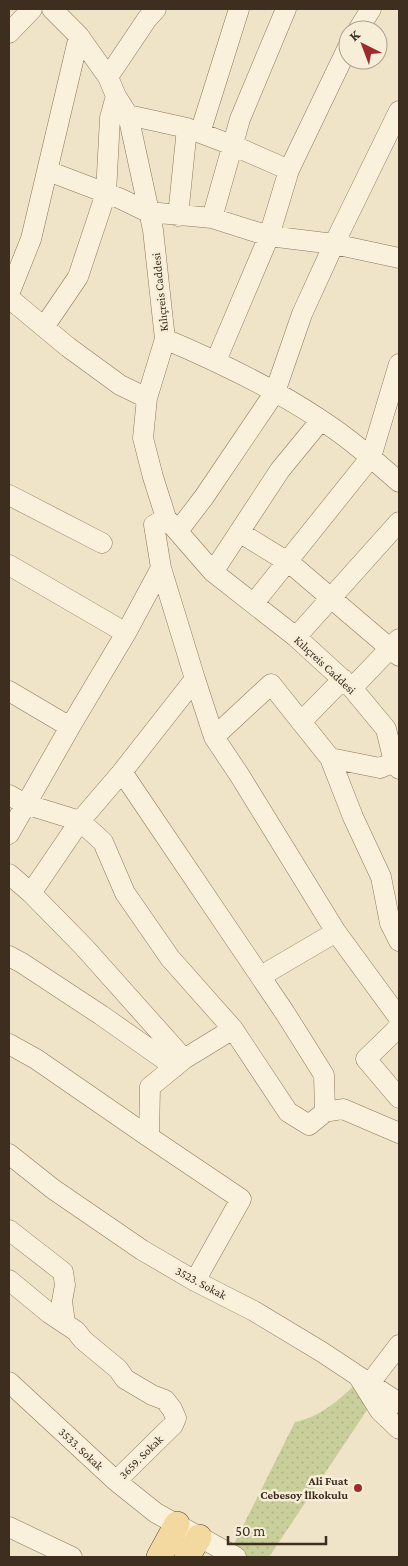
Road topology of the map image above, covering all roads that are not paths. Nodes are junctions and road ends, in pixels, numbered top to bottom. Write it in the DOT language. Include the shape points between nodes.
graph roads {
  1 [pos="32,9"];
  2 [pos="52,9"];
  3 [pos="156,9"];
  4 [pos="239,9"];
  5 [pos="286,9"];
  6 [pos="371,9"];
  7 [pos="364,20"];
  8 [pos="9,33"];
  9 [pos="79,36"];
  10 [pos="338,68"];
  11 [pos="108,77"];
  12 [pos="116,96"];
  13 [pos="399,111"];
  14 [pos="128,115"];
  15 [pos="194,131"];
  16 [pos="232,145"];
  17 [pos="289,170"];
  18 [pos="48,171"];
  19 [pos="106,193"];
  20 [pos="148,212"];
  21 [pos="178,216"];
  22 [pos="212,218"];
  23 [pos="268,236"];
  24 [pos="334,244"];
  25 [pos="399,258"];
  26 [pos="9,296"];
  27 [pos="44,327"];
  28 [pos="165,338"];
  29 [pos="216,361"];
  30 [pos="399,364"];
  31 [pos="275,392"];
  32 [pos="147,398"];
  33 [pos="321,420"];
  34 [pos="371,457"];
  35 [pos="399,482"];
  36 [pos="9,495"];
  37 [pos="399,522"];
  38 [pos="172,524"];
  39 [pos="240,532"];
  40 [pos="102,543"];
  41 [pos="286,561"];
  42 [pos="9,564"];
  43 [pos="161,568"];
  44 [pos="213,572"];
  45 [pos="332,598"];
  46 [pos="254,603"];
  47 [pos="126,633"];
  48 [pos="296,637"];
  49 [pos="396,647"];
  50 [pos="196,679"];
  51 [pos="347,683"];
  52 [pos="9,691"];
  53 [pos="301,722"];
  54 [pos="70,727"];
  55 [pos="214,737"];
  56 [pos="330,758"];
  57 [pos="398,763"];
  58 [pos="122,772"];
  59 [pos="17,800"];
  60 [pos="80,821"];
  61 [pos="9,834"];
  62 [pos="9,874"];
  63 [pos="31,893"];
  64 [pos="336,932"];
  65 [pos="399,941"];
  66 [pos="9,956"];
  67 [pos="261,976"];
  68 [pos="399,1018"];
  69 [pos="399,1027"];
  70 [pos="233,1029"];
  71 [pos="9,1044"];
  72 [pos="180,1063"];
  73 [pos="399,1098"];
  74 [pos="326,1112"];
  75 [pos="399,1134"];
  76 [pos="149,1137"];
  77 [pos="9,1154"];
  78 [pos="9,1230"];
  79 [pos="9,1280"];
  80 [pos="195,1282"];
  81 [pos="57,1318"];
  82 [pos="399,1345"];
  83 [pos="364,1379"];
  84 [pos="9,1382"];
  85 [pos="399,1403"];
  86 [pos="399,1429"];
  87 [pos="116,1482"];
  88 [pos="167,1518"];
  89 [pos="9,1528"];
  90 [pos="193,1547"];
  91 [pos="72,1557"];
  92 [pos="159,1557"];
  93 [pos="236,1557"];
  1 -- 8 [label="street"];
  2 -- 9 [label="street, Kılıçreis Caddesi"];
  3 -- 11 [label="street"];
  4 -- 15 [label="street"];
  5 -- 16 [label="street"];
  6 -- 7 [label="street"];
  9 -- 11 [label="street, Kılıçreis Caddesi"];
  9 -- 18 [label="street"];
  10 -- 17 [label="street"];
  11 -- 12 [label="street, Kılıçreis Caddesi"];
  12 -- 14 [label="street, Kılıçreis Caddesi"];
  12 -- 19 [label="street" via="110,118"];
  13 -- 24 [label="street"];
  14 -- 15 [label="street"];
  14 -- 20 [label="street, Kılıçreis Caddesi"];
  15 -- 16 [label="street"];
  15 -- 21 [label="street"];
  16 -- 17 [label="street"];
  16 -- 22 [label="street"];
  17 -- 23 [label="street"];
  18 -- 19 [label="street"];
  18 -- 26 [label="street" via="31,240"];
  19 -- 20 [label="street"];
  19 -- 27 [label="street" via="78,276"];
  20 -- 21 [label="street"];
  20 -- 28 [label="street, Kılıçreis Caddesi" via="153,230"];
  21 -- 22 [label="street"];
  22 -- 23 [label="street"];
  23 -- 24 [label="street"];
  23 -- 29 [label="street"];
  24 -- 25 [label="street"];
  24 -- 31 [label="street" via="302,314"];
  26 -- 27 [label="street"];
  27 -- 32 [label="street" via="120,385"];
  28 -- 29 [label="street"];
  28 -- 32 [label="street, Kılıçreis Caddesi"];
  29 -- 31 [label="street"];
  30 -- 34 [label="street"];
  31 -- 33 [label="street"];
  31 -- 38 [label="street" via="204,497"];
  32 -- 38 [label="street, Kılıçreis Caddesi" via="143,438 153,476"];
  33 -- 34 [label="street"];
  33 -- 39 [label="street" via="280,470"];
  34 -- 35 [label="street"];
  34 -- 41 [label="street"];
  36 -- 40 [label="street"];
  37 -- 45 [label="street"];
  38 -- 43 [label="street" via="154,525"];
  38 -- 44 [label="street, Kılıçreis Caddesi"];
  39 -- 41 [label="street"];
  39 -- 44 [label="street"];
  41 -- 45 [label="street"];
  41 -- 46 [label="street"];
  42 -- 47 [label="street"];
  43 -- 47 [label="street"];
  43 -- 50 [label="street"];
  44 -- 46 [label="street, Kılıçreis Caddesi"];
  45 -- 48 [label="street"];
  45 -- 49 [label="street"];
  46 -- 48 [label="street, Kılıçreis Caddesi"];
  47 -- 54 [label="street"];
  48 -- 51 [label="street, Kılıçreis Caddesi"];
  49 -- 51 [label="street"];
  50 -- 55 [label="street"];
  50 -- 58 [label="street"];
  51 -- 53 [label="street"];
  51 -- 57 [label="street, Kılıçreis Caddesi" via="386,729"];
  52 -- 54 [label="street"];
  53 -- 55 [label="street" via="271,684"];
  53 -- 56 [label="street"];
  54 -- 59 [label="street"];
  55 -- 64 [label="street"];
  56 -- 57 [label="street" via="380,768"];
  56 -- 65 [label="street" via="381,877 390,923"];
  58 -- 60 [label="street"];
  58 -- 67 [label="street"];
  59 -- 60 [label="street"];
  59 -- 61 [label="street"];
  60 -- 63 [label="street"];
  60 -- 70 [label="street" via="103,842 125,893 170,958"];
  62 -- 63 [label="street"];
  63 -- 72 [label="street" via="84,947"];
  64 -- 67 [label="street"];
  64 -- 68 [label="street"];
  66 -- 72 [label="street"];
  67 -- 74 [label="street" via="324,1075"];
  69 -- 73 [label="street" via="366,1059"];
  70 -- 72 [label="street"];
  70 -- 74 [label="street" via="288,1112 308,1125"];
  71 -- 76 [label="street"];
  72 -- 76 [label="street" via="150,1087"];
  74 -- 75 [label="street" via="343,1108"];
  76 -- 80 [label="street" via="241,1199"];
  77 -- 80 [label="street, 3523. Sokak" via="53,1189"];
  78 -- 81 [label="street" via="63,1272 65,1285"];
  79 -- 81 [label="street"];
  80 -- 83 [label="street, 3523. Sokak" via="254,1311"];
  81 -- 87 [label="street, 3659. Sokak" via="125,1379 165,1400 176,1418 173,1425"];
  82 -- 83 [label="street"];
  83 -- 85 [label="street, 3523. Sokak"];
  83 -- 86 [label="street" via="363,1386 380,1411"];
  84 -- 87 [label="street, 3533. Sokak"];
  87 -- 88 [label="street, 3533. Sokak"];
  88 -- 90 [label="street, 3533. Sokak"];
  88 -- 92 [label="main road"];
  89 -- 91 [label="street"];
  90 -- 93 [label="street, 3533. Sokak"];
}
